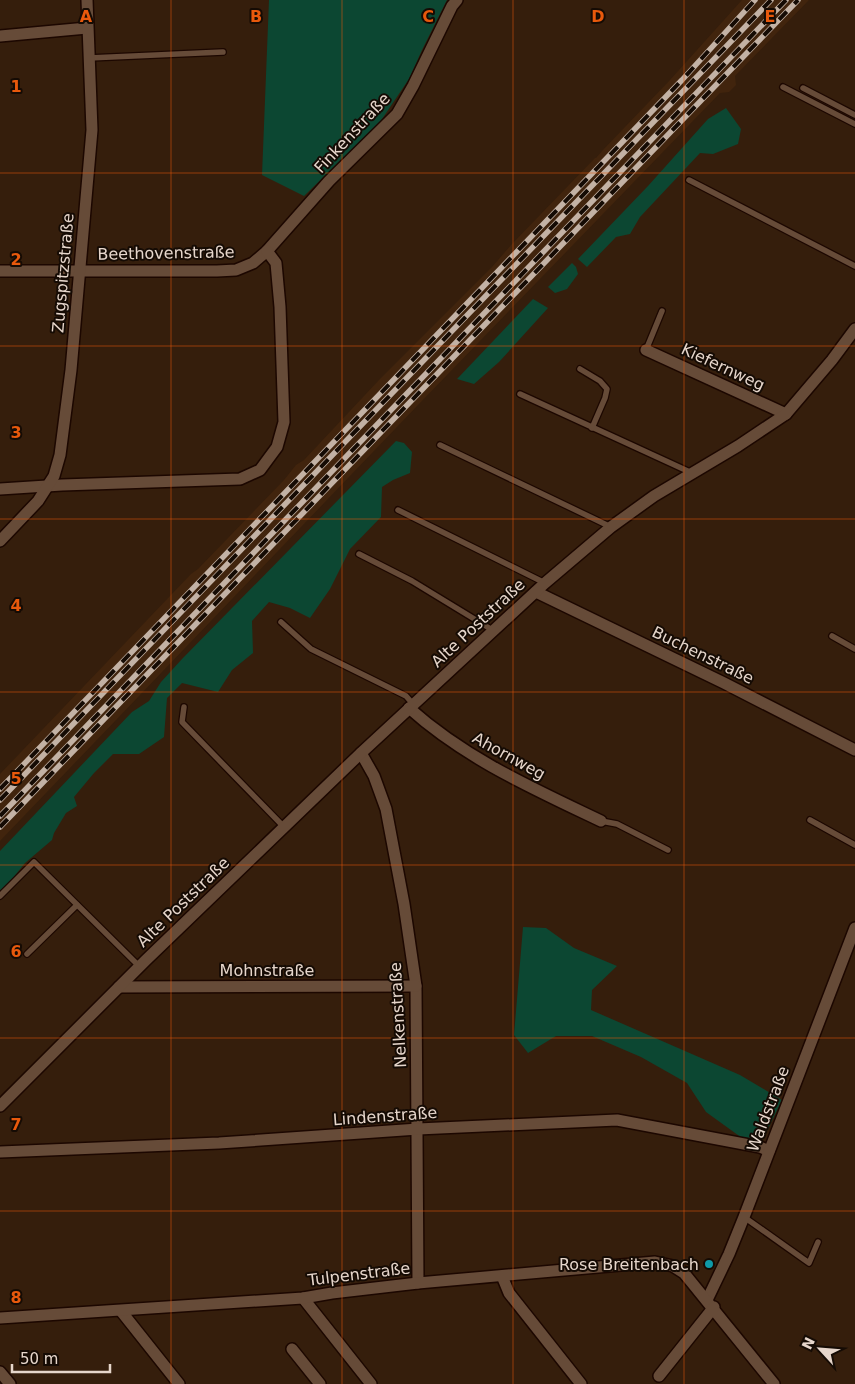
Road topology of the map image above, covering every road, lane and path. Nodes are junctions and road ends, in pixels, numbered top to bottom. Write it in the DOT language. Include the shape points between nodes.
graph roads {
  1 [pos="86,0"];
  2 [pos="457,0"];
  3 [pos="87,28"];
  4 [pos="0,36"];
  5 [pos="223,52"];
  6 [pos="89,58"];
  7 [pos="784,87"];
  8 [pos="803,88"];
  9 [pos="855,115"];
  10 [pos="855,124"];
  11 [pos="689,180"];
  12 [pos="307,205"];
  13 [pos="267,251"];
  14 [pos="855,266"];
  15 [pos="0,270"];
  16 [pos="79,271"];
  17 [pos="662,311"];
  18 [pos="855,329"];
  19 [pos="646,350"];
  20 [pos="580,369"];
  21 [pos="520,394"];
  22 [pos="786,414"];
  23 [pos="592,428"];
  24 [pos="440,445"];
  25 [pos="692,473"];
  26 [pos="47,487"];
  27 [pos="0,489"];
  28 [pos="398,510"];
  29 [pos="611,527"];
  30 [pos="0,542"];
  31 [pos="359,554"];
  32 [pos="545,583"];
  33 [pos="536,592"];
  34 [pos="281,622"];
  35 [pos="494,631"];
  36 [pos="832,636"];
  37 [pos="855,649"];
  38 [pos="411,706"];
  39 [pos="184,708"];
  40 [pos="855,750"];
  41 [pos="361,752"];
  42 [pos="810,820"];
  43 [pos="601,821"];
  44 [pos="284,827"];
  45 [pos="855,845"];
  46 [pos="668,850"];
  47 [pos="0,896"];
  48 [pos="77,905"];
  49 [pos="855,928"];
  50 [pos="27,954"];
  51 [pos="140,967"];
  52 [pos="416,986"];
  53 [pos="119,988"];
  54 [pos="0,1106"];
  55 [pos="418,1130"];
  56 [pos="769,1151"];
  57 [pos="0,1152"];
  58 [pos="744,1217"];
  59 [pos="818,1242"];
  60 [pos="502,1276"];
  61 [pos="418,1283"];
  62 [pos="303,1298"];
  63 [pos="710,1304"];
  64 [pos="121,1311"];
  65 [pos="0,1318"];
  66 [pos="292,1349"];
  67 [pos="0,1372"];
  68 [pos="659,1376"];
  69 [pos="10,1384"];
  70 [pos="179,1384"];
  71 [pos="320,1384"];
  72 [pos="372,1384"];
  73 [pos="581,1384"];
  74 [pos="774,1384"];
  1 -- 3 [label="street, Zugspitzstraße"];
  2 -- 12 [label="street, Finkenstraße" via="397,114"];
  3 -- 4 [label="street"];
  3 -- 6 [label="street, Zugspitzstraße"];
  5 -- 6 [label="lane"];
  6 -- 16 [label="street, Zugspitzstraße" via="92,130"];
  7 -- 10 [label="lane"];
  8 -- 9 [label="lane"];
  11 -- 14 [label="lane"];
  12 -- 13 [label="street, Beethovenstraße"];
  13 -- 16 [label="street, Beethovenstraße" via="253,263 236,270"];
  13 -- 26 [label="street" via="276,263 282,329 284,422 277,447 260,470 240,479"];
  15 -- 16 [label="street, Beethovenstraße"];
  16 -- 26 [label="street, Zugspitzstraße" via="63,435 54,476"];
  17 -- 19 [label="lane"];
  18 -- 22 [label="street, Alte Poststraße"];
  19 -- 22 [label="street, Kiefernweg"];
  20 -- 23 [label="lane" via="607,389"];
  21 -- 23 [label="lane"];
  22 -- 25 [label="street, Alte Poststraße"];
  23 -- 25 [label="lane"];
  24 -- 29 [label="lane"];
  25 -- 29 [label="street, Alte Poststraße"];
  26 -- 27 [label="street"];
  26 -- 30 [label="street, Zugspitzstraße"];
  28 -- 32 [label="lane"];
  29 -- 32 [label="street, Alte Poststraße"];
  31 -- 35 [label="lane" via="412,581"];
  32 -- 33 [label="street, Alte Poststraße"];
  33 -- 35 [label="street, Alte Poststraße"];
  33 -- 40 [label="street, Buchenstraße" via="724,682"];
  34 -- 38 [label="lane" via="311,649 406,696"];
  35 -- 38 [label="street, Alte Poststraße"];
  36 -- 37 [label="lane"];
  38 -- 41 [label="street, Alte Poststraße"];
  38 -- 43 [label="street, Ahornweg" via="422,720 472,756 522,784"];
  39 -- 44 [label="lane" via="182,722"];
  41 -- 44 [label="street, Alte Poststraße"];
  41 -- 52 [label="street, Nelkenstraße" via="386,808"];
  42 -- 45 [label="lane"];
  43 -- 46 [label="lane" via="616,824"];
  44 -- 51 [label="street, Alte Poststraße"];
  47 -- 48 [label="lane, Alte Poststraße" via="34,862"];
  48 -- 50 [label="lane"];
  48 -- 51 [label="lane, Alte Poststraße"];
  49 -- 56 [label="street, Waldstraße"];
  51 -- 53 [label="street, Alte Poststraße"];
  52 -- 53 [label="street, Mohnstraße"];
  52 -- 55 [label="street, Nelkenstraße"];
  53 -- 54 [label="street, Alte Poststraße"];
  55 -- 56 [label="street, Lindenstraße" via="617,1120"];
  55 -- 57 [label="street, Lindenstraße" via="219,1143"];
  55 -- 61 [label="street, Nelkenstraße"];
  56 -- 58 [label="street, Waldstraße"];
  58 -- 59 [label="lane" via="809,1263"];
  58 -- 63 [label="street, Waldstraße"];
  60 -- 61 [label="street, Tulpenstraße"];
  60 -- 63 [label="street, Tulpenstraße" via="655,1262 673,1266 684,1273"];
  60 -- 73 [label="street" via="509,1293"];
  61 -- 62 [label="street, Tulpenstraße"];
  62 -- 64 [label="street, Tulpenstraße"];
  62 -- 72 [label="street"];
  63 -- 68 [label="street, Waldstraße"];
  63 -- 74 [label="street, Tulpenstraße"];
  64 -- 65 [label="street, Tulpenstraße"];
  64 -- 70 [label="street"];
  66 -- 71 [label="street"];
  67 -- 69 [label="street"];
}
